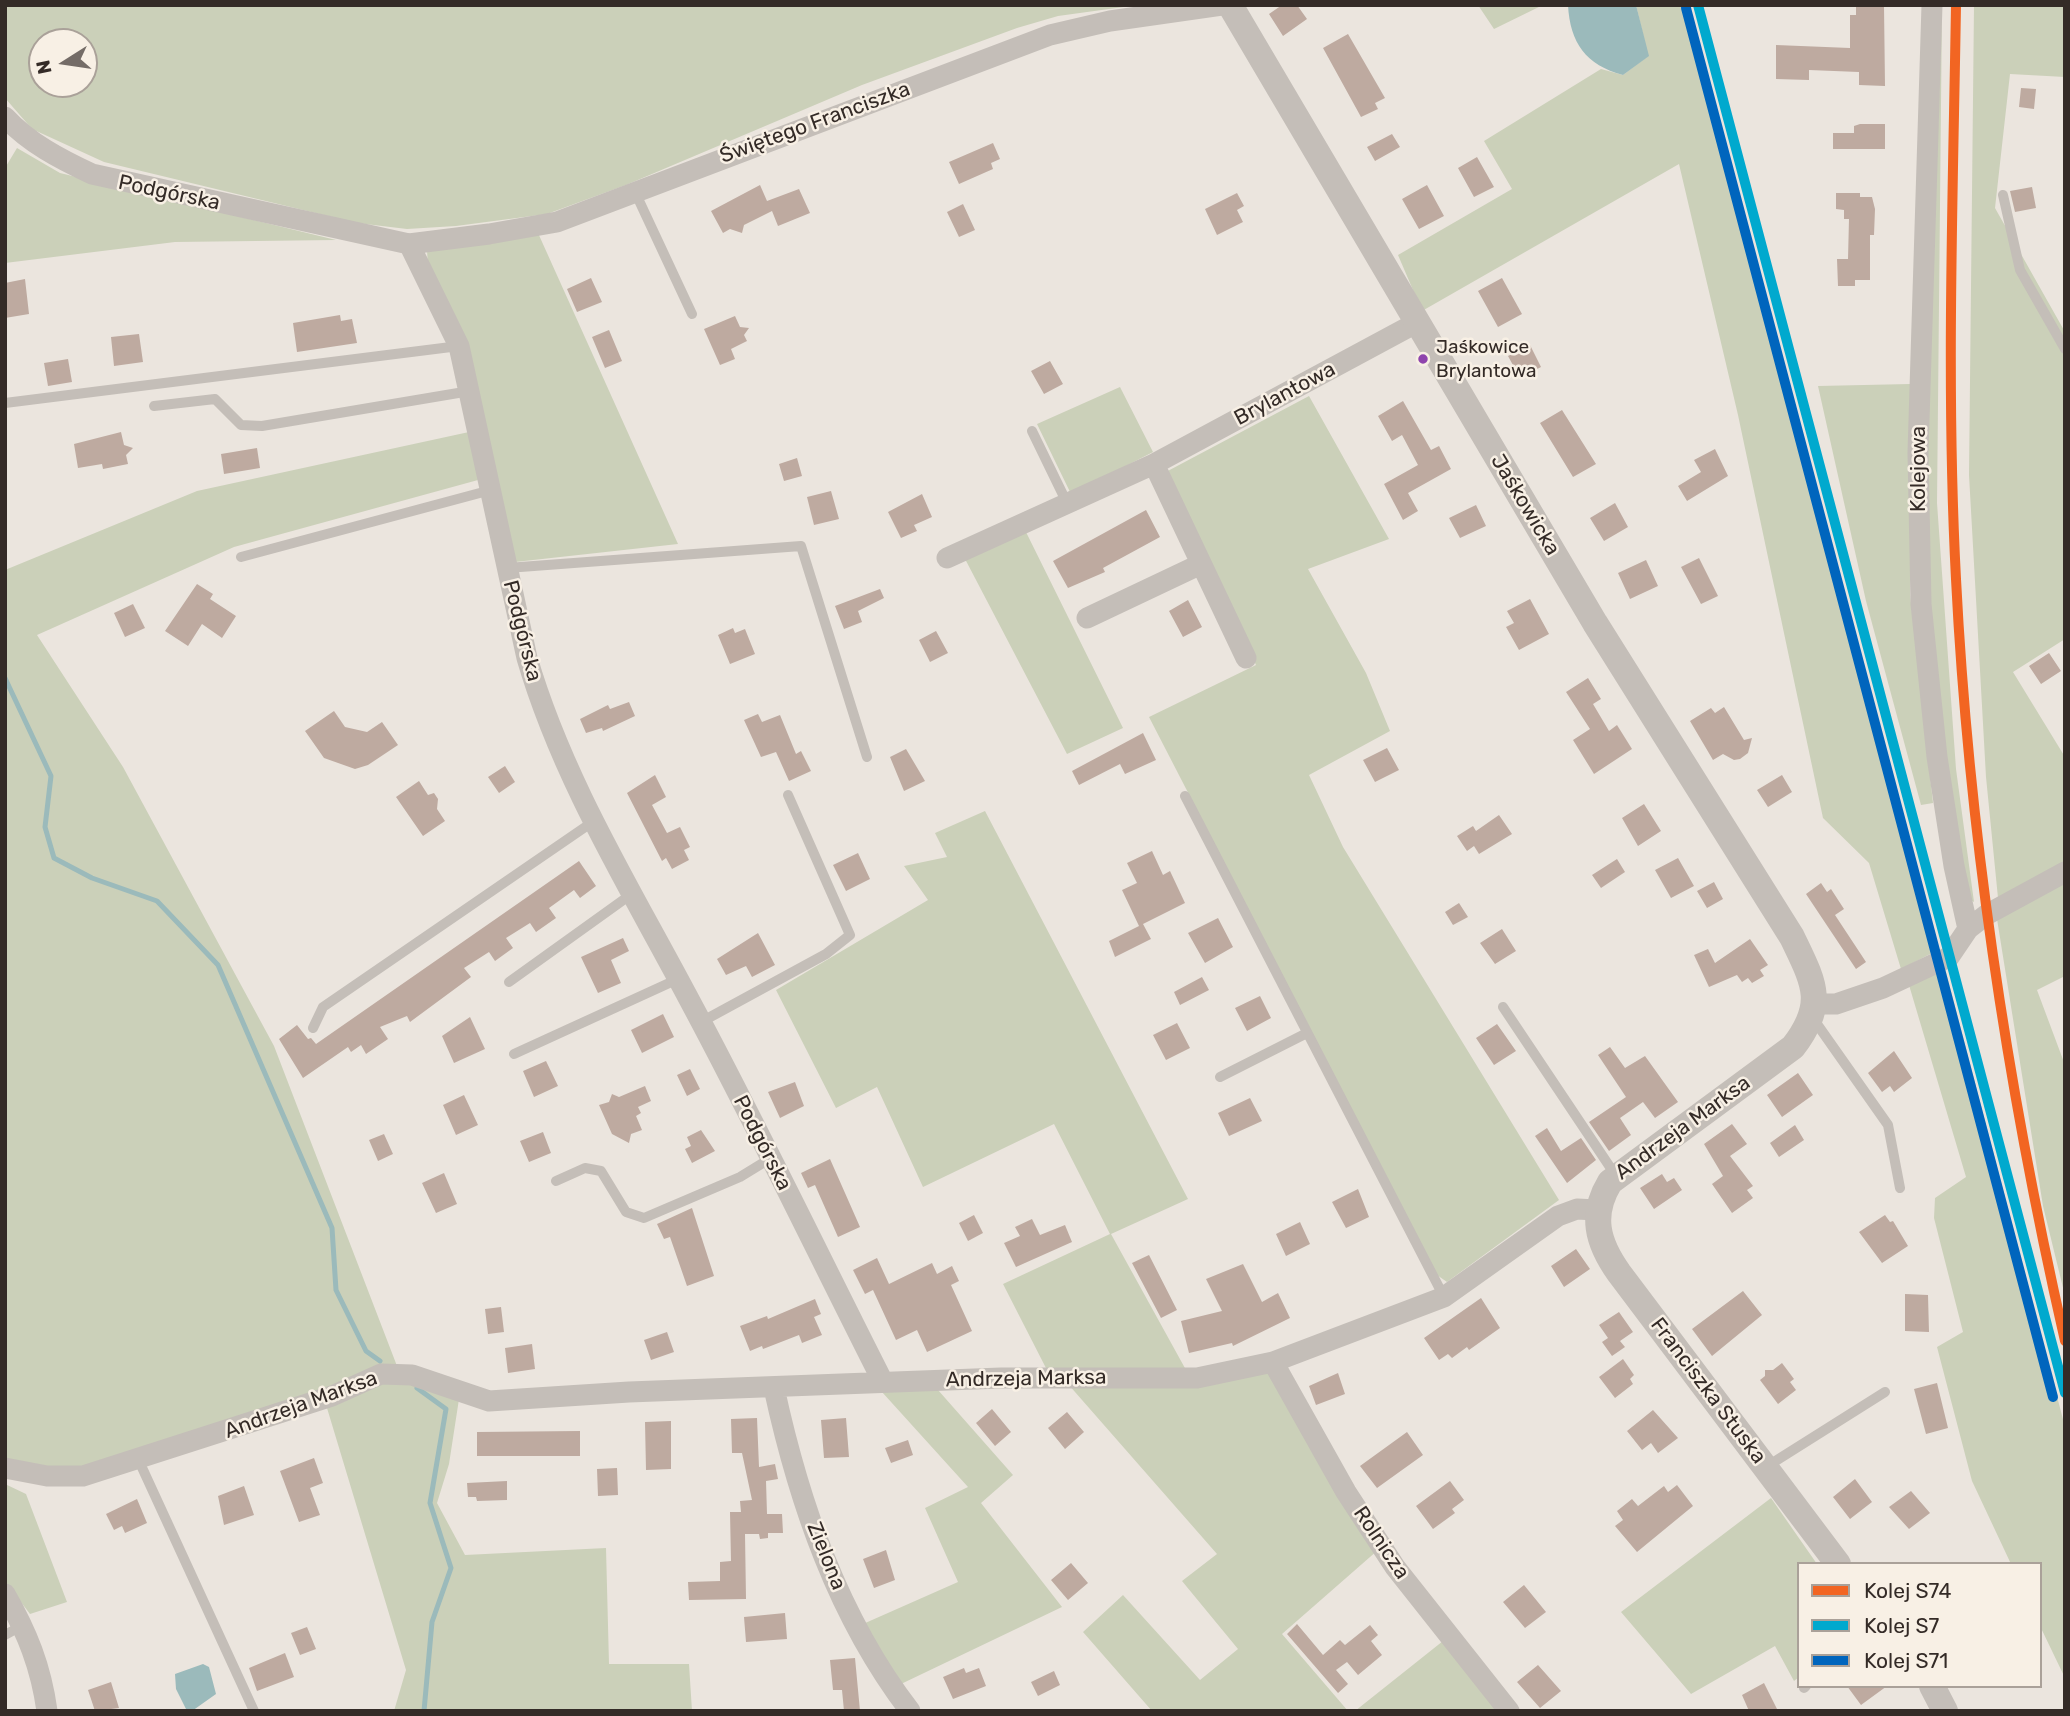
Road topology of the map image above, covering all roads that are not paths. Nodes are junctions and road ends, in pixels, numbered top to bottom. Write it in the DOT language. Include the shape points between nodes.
graph roads {
  1 [pos="1222,5"];
  2 [pos="1230,5"];
  3 [pos="1932,5"];
  4 [pos="5,117"];
  5 [pos="635,192"];
  6 [pos="2003,195"];
  7 [pos="409,244"];
  8 [pos="692,314"];
  9 [pos="1416,323"];
  10 [pos="459,346"];
  11 [pos="2065,349"];
  12 [pos="470,391"];
  13 [pos="5,403"];
  14 [pos="154,406"];
  15 [pos="1032,431"];
  16 [pos="1154,464"];
  17 [pos="491,490"];
  18 [pos="1067,503"];
  19 [pos="241,557"];
  20 [pos="947,558"];
  21 [pos="1202,564"];
  22 [pos="507,568"];
  23 [pos="1087,618"];
  24 [pos="1246,658"];
  25 [pos="867,757"];
  26 [pos="788,796"];
  27 [pos="1185,796"];
  28 [pos="594,821"];
  29 [pos="2065,872"];
  30 [pos="634,893"];
  31 [pos="1968,929"];
  32 [pos="678,979"];
  33 [pos="509,982"];
  34 [pos="1503,1007"];
  35 [pos="1813,1010"];
  36 [pos="701,1022"];
  37 [pos="313,1028"];
  38 [pos="1307,1033"];
  39 [pos="514,1054"];
  40 [pos="1220,1077"];
  41 [pos="771,1158"];
  42 [pos="1616,1176"];
  43 [pos="556,1181"];
  44 [pos="1900,1188"];
  45 [pos="1597,1210"];
  46 [pos="1444,1297"];
  47 [pos="1273,1362"];
  48 [pos="883,1382"];
  49 [pos="774,1388"];
  50 [pos="1885,1392"];
  51 [pos="139,1461"];
  52 [pos="1766,1467"];
  53 [pos="5,1468"];
  54 [pos="1837,1562"];
  55 [pos="5,1594"];
  56 [pos="14,1630"];
  57 [pos="1933,1688"];
  58 [pos="47,1711"];
  59 [pos="254,1711"];
  60 [pos="910,1711"];
  61 [pos="1509,1711"];
  62 [pos="1945,1711"];
  1 -- 5 [label="street, Świętego Franciszka" via="1050,35"];
  2 -- 9 [label="street, Jaśkowicka"];
  3 -- 31 [label="street, Kolejowa" via="1919,438 1921,604 1939,771"];
  4 -- 7 [label="street, Podgórska" via="57,157 92,174"];
  5 -- 7 [label="street, Świętego Franciszka" via="557,222"];
  5 -- 8 [label="lane"];
  6 -- 11 [label="lane" via="2020,270"];
  7 -- 10 [label="street, Podgórska"];
  9 -- 16 [label="street, Brylantowa"];
  9 -- 35 [label="street, Jaśkowicka" via="1595,623 1792,937 1812,979"];
  10 -- 12 [label="street, Podgórska"];
  10 -- 13 [label="lane"];
  12 -- 14 [label="lane" via="262,426 241,425 215,399"];
  12 -- 17 [label="street, Podgórska"];
  15 -- 18 [label="lane"];
  16 -- 18 [label="street, Brylantowa"];
  16 -- 21 [label="street"];
  17 -- 19 [label="lane"];
  17 -- 22 [label="street, Podgórska"];
  18 -- 20 [label="street, Brylantowa"];
  21 -- 23 [label="street"];
  21 -- 24 [label="street"];
  22 -- 25 [label="lane" via="801,546"];
  22 -- 28 [label="street, Podgórska" via="542,709"];
  26 -- 36 [label="lane" via="850,935 826,954"];
  27 -- 38 [label="lane"];
  28 -- 30 [label="street, Podgórska"];
  28 -- 37 [label="lane" via="323,1007"];
  29 -- 31 [label="street"];
  30 -- 32 [label="street, Podgórska"];
  30 -- 33 [label="lane"];
  31 -- 35 [label="street" via="1949,957 1883,988"];
  32 -- 36 [label="street, Podgórska"];
  32 -- 39 [label="lane"];
  34 -- 42 [label="lane"];
  35 -- 42 [label="street, Andrzeja Marksa" via="1793,1047"];
  35 -- 44 [label="lane" via="1888,1125"];
  36 -- 41 [label="street, Podgórska"];
  38 -- 40 [label="lane"];
  38 -- 46 [label="lane"];
  41 -- 43 [label="lane" via="740,1177 644,1218 626,1212 601,1171 585,1168"];
  41 -- 48 [label="street, Podgórska"];
  42 -- 45 [label="street, Andrzeja Marksa"];
  45 -- 46 [label="street, Andrzeja Marksa" via="1577,1209 1558,1216"];
  45 -- 52 [label="street, Franciszka Stuska" via="1600,1243 1609,1258"];
  46 -- 47 [label="street, Andrzeja Marksa"];
  47 -- 48 [label="street, Andrzeja Marksa" via="1196,1378"];
  47 -- 61 [label="street, Rolnicza" via="1346,1492 1395,1567"];
  48 -- 49 [label="street, Andrzeja Marksa"];
  49 -- 51 [label="street, Andrzeja Marksa" via="489,1401 412,1375 381,1374 332,1396"];
  49 -- 60 [label="street, Zielona" via="819,1549 857,1627"];
  50 -- 52 [label="lane"];
  51 -- 53 [label="street, Andrzeja Marksa" via="83,1476 47,1476"];
  51 -- 59 [label="lane"];
  52 -- 54 [label="street, Franciszka Stuska"];
  55 -- 56 [label="street"];
  56 -- 58 [label="street" via="42,1676"];
  57 -- 62 [label="street"];
}
